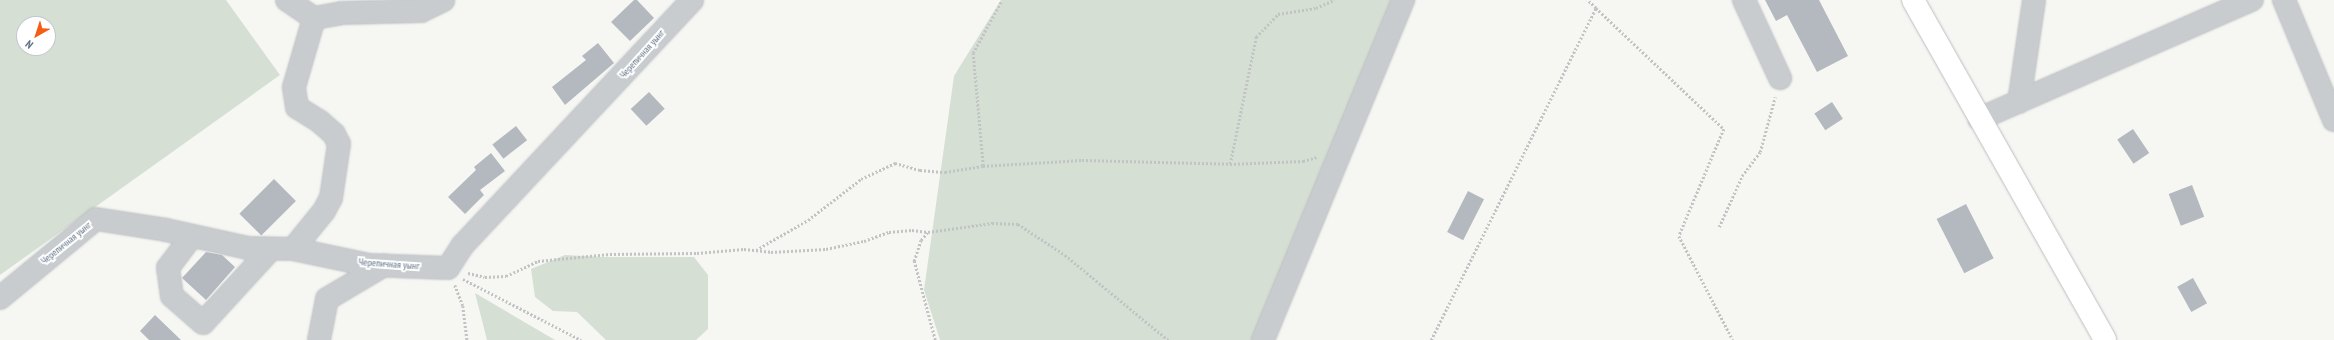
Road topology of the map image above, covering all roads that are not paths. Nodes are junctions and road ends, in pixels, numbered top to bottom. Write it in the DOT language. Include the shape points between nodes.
graph roads {
  1 [pos="287,0"];
  2 [pos="444,0"];
  3 [pos="692,0"];
  4 [pos="1404,0"];
  5 [pos="1744,0"];
  6 [pos="1913,0"];
  7 [pos="2034,0"];
  8 [pos="2252,0"];
  9 [pos="2284,0"];
  10 [pos="314,18"];
  11 [pos="1780,78"];
  12 [pos="2019,102"];
  13 [pos="1979,119"];
  14 [pos="2334,120"];
  15 [pos="192,236"];
  16 [pos="271,249"];
  17 [pos="293,249"];
  18 [pos="384,265"];
  19 [pos="0,298"];
  20 [pos="319,340"];
  21 [pos="1263,340"];
  22 [pos="2105,340"];
  1 -- 10 [label="street"];
  2 -- 10 [label="street" via="421,11 341,13"];
  3 -- 18 [label="street, Черепичная уынг" via="463,246 448,268"];
  4 -- 21 [label="street"];
  5 -- 11 [label="street"];
  6 -- 13 [label="main road"];
  7 -- 12 [label="street"];
  8 -- 12 [label="street"];
  9 -- 14 [label="street"];
  10 -- 17 [label="street" via="294,87 297,107 334,134 339,144 331,198 324,211"];
  12 -- 13 [label="street"];
  13 -- 22 [label="main road"];
  15 -- 16 [label="street, Черепичная уынг" via="248,248"];
  15 -- 16 [label="street" via="168,268 172,296 203,323"];
  15 -- 19 [label="street, Черепичная уынг" via="96,219"];
  16 -- 17 [label="street, Черепичная уынг"];
  17 -- 18 [label="street, Черепичная уынг" via="369,265"];
  18 -- 20 [label="street" via="327,299"];
}
